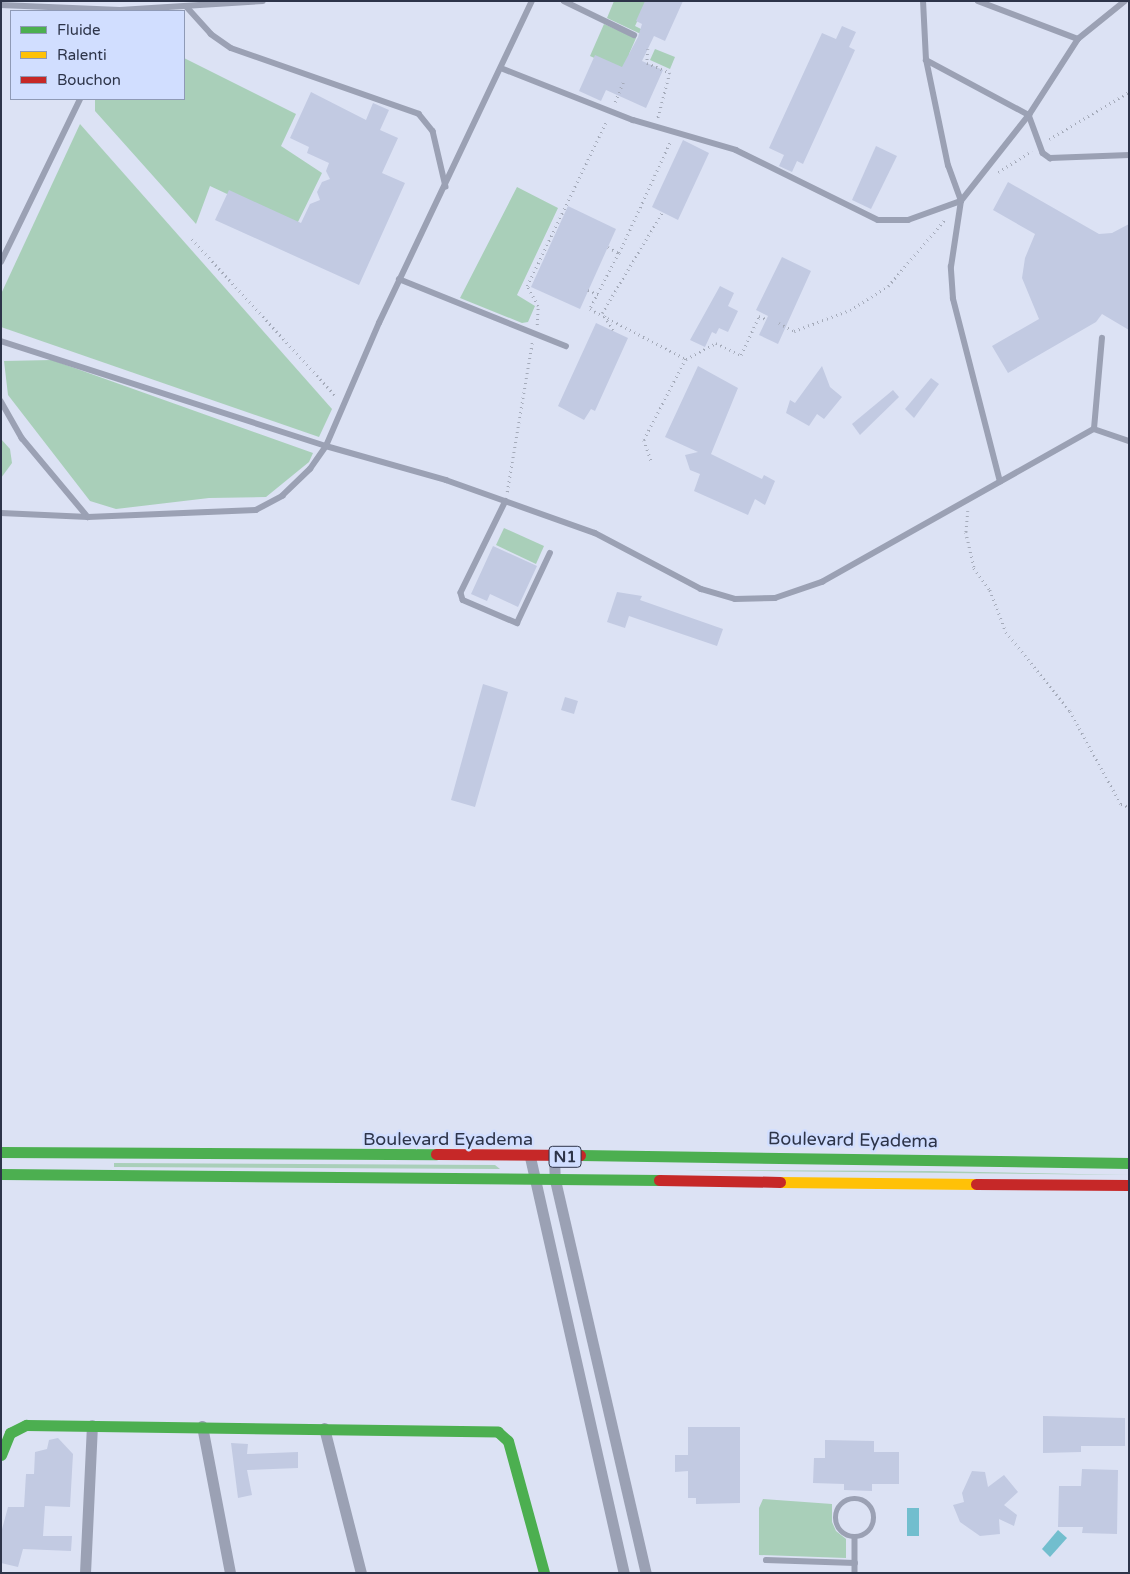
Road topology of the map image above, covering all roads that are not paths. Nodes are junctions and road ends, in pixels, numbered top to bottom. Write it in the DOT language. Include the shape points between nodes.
graph roads {
  1 [pos="124,1"];
  2 [pos="263,1"];
  3 [pos="532,1"];
  4 [pos="564,1"];
  5 [pos="923,1"];
  6 [pos="978,1"];
  7 [pos="1126,1"];
  8 [pos="1,4"];
  9 [pos="187,7"];
  10 [pos="120,10"];
  11 [pos="634,35"];
  12 [pos="1078,39"];
  13 [pos="926,60"];
  14 [pos="501,68"];
  15 [pos="80,100"];
  16 [pos="1029,115"];
  17 [pos="1129,155"];
  18 [pos="446,187"];
  19 [pos="960,201"];
  20 [pos="1,262"];
  21 [pos="399,279"];
  22 [pos="1102,338"];
  23 [pos="1,341"];
  24 [pos="566,346"];
  25 [pos="1,401"];
  26 [pos="1094,429"];
  27 [pos="1129,440"];
  28 [pos="326,446"];
  29 [pos="1000,482"];
  30 [pos="506,501"];
  31 [pos="1,513"];
  32 [pos="88,517"];
  33 [pos="550,553"];
  34 [pos="4,1152"];
  35 [pos="530,1157"];
  36 [pos="554,1157"];
  37 [pos="1129,1163"];
  38 [pos="3,1174"];
  39 [pos="532,1180"];
  40 [pos="556,1180"];
  41 [pos="1129,1185"];
  42 [pos="1,1186"];
  43 [pos="92,1424"];
  44 [pos="202,1426"];
  45 [pos="324,1428"];
  46 [pos="1,1455"];
  47 [pos="855,1537"];
  48 [pos="766,1560"];
  49 [pos="855,1563"];
  50 [pos="85,1573"];
  51 [pos="230,1573"];
  52 [pos="361,1573"];
  53 [pos="544,1573"];
  54 [pos="624,1573"];
  55 [pos="646,1573"];
  56 [pos="855,1573"];
  1 -- 10 [label="lane"];
  2 -- 9 [label="lane"];
  3 -- 14 [label="lane"];
  4 -- 11 [label="lane"];
  5 -- 13 [label="lane"];
  6 -- 12 [label="lane"];
  7 -- 12 [label="lane"];
  8 -- 10 [label="lane"];
  9 -- 10 [label="lane"];
  9 -- 18 [label="lane" via="211,34 231,48 419,114 433,131"];
  12 -- 16 [label="lane"];
  13 -- 16 [label="lane"];
  13 -- 19 [label="lane" via="948,166"];
  14 -- 18 [label="lane"];
  14 -- 19 [label="lane" via="611,112 736,150 878,220 908,220"];
  15 -- 20 [label="lane"];
  16 -- 17 [label="lane" via="1043,153 1050,158"];
  16 -- 19 [label="lane"];
  18 -- 21 [label="lane"];
  19 -- 29 [label="lane" via="951,267 953,299"];
  21 -- 24 [label="lane"];
  21 -- 28 [label="lane"];
  22 -- 26 [label="lane"];
  23 -- 28 [label="lane"];
  25 -- 32 [label="lane" via="22,438"];
  26 -- 27 [label="lane"];
  26 -- 29 [label="lane"];
  28 -- 30 [label="lane"];
  28 -- 32 [label="lane" via="310,469 282,496 256,510"];
  29 -- 30 [label="lane" via="822,582 775,598 734,599 701,589 595,533"];
  30 -- 33 [label="lane" via="461,593 462,600 517,623"];
  31 -- 32 [label="lane"];
  34 -- 35 [label="main road, Boulevard Eyadema / N1"];
  34 -- 38 [label="street, Boulevard Eyadema"];
  35 -- 36 [label="main road, Boulevard Eyadema / N1"];
  35 -- 39 [label="street"];
  36 -- 37 [label="main road, Boulevard Eyadema / N1" via="720,1156"];
  36 -- 40 [label="street"];
  38 -- 39 [label="main road, N1"];
  38 -- 42 [label="street, Boulevard Eyadema"];
  39 -- 40 [label="main road, N1"];
  39 -- 54 [label="street"];
  40 -- 41 [label="main road, N1" via="720,1178"];
  40 -- 55 [label="street"];
  43 -- 44 [label="main road"];
  43 -- 46 [label="main road" via="17,1428 5,1440"];
  43 -- 50 [label="street"];
  44 -- 45 [label="main road"];
  44 -- 51 [label="street"];
  45 -- 52 [label="street"];
  45 -- 53 [label="main road" via="490,1431 504,1436"];
  47 -- 47 [label="lane" via="869,1532 875,1518 870,1504 856,1498 842,1503 836,1517 841,1531"];
  47 -- 49 [label="lane"];
  48 -- 49 [label="lane"];
  49 -- 56 [label="lane"];
}
